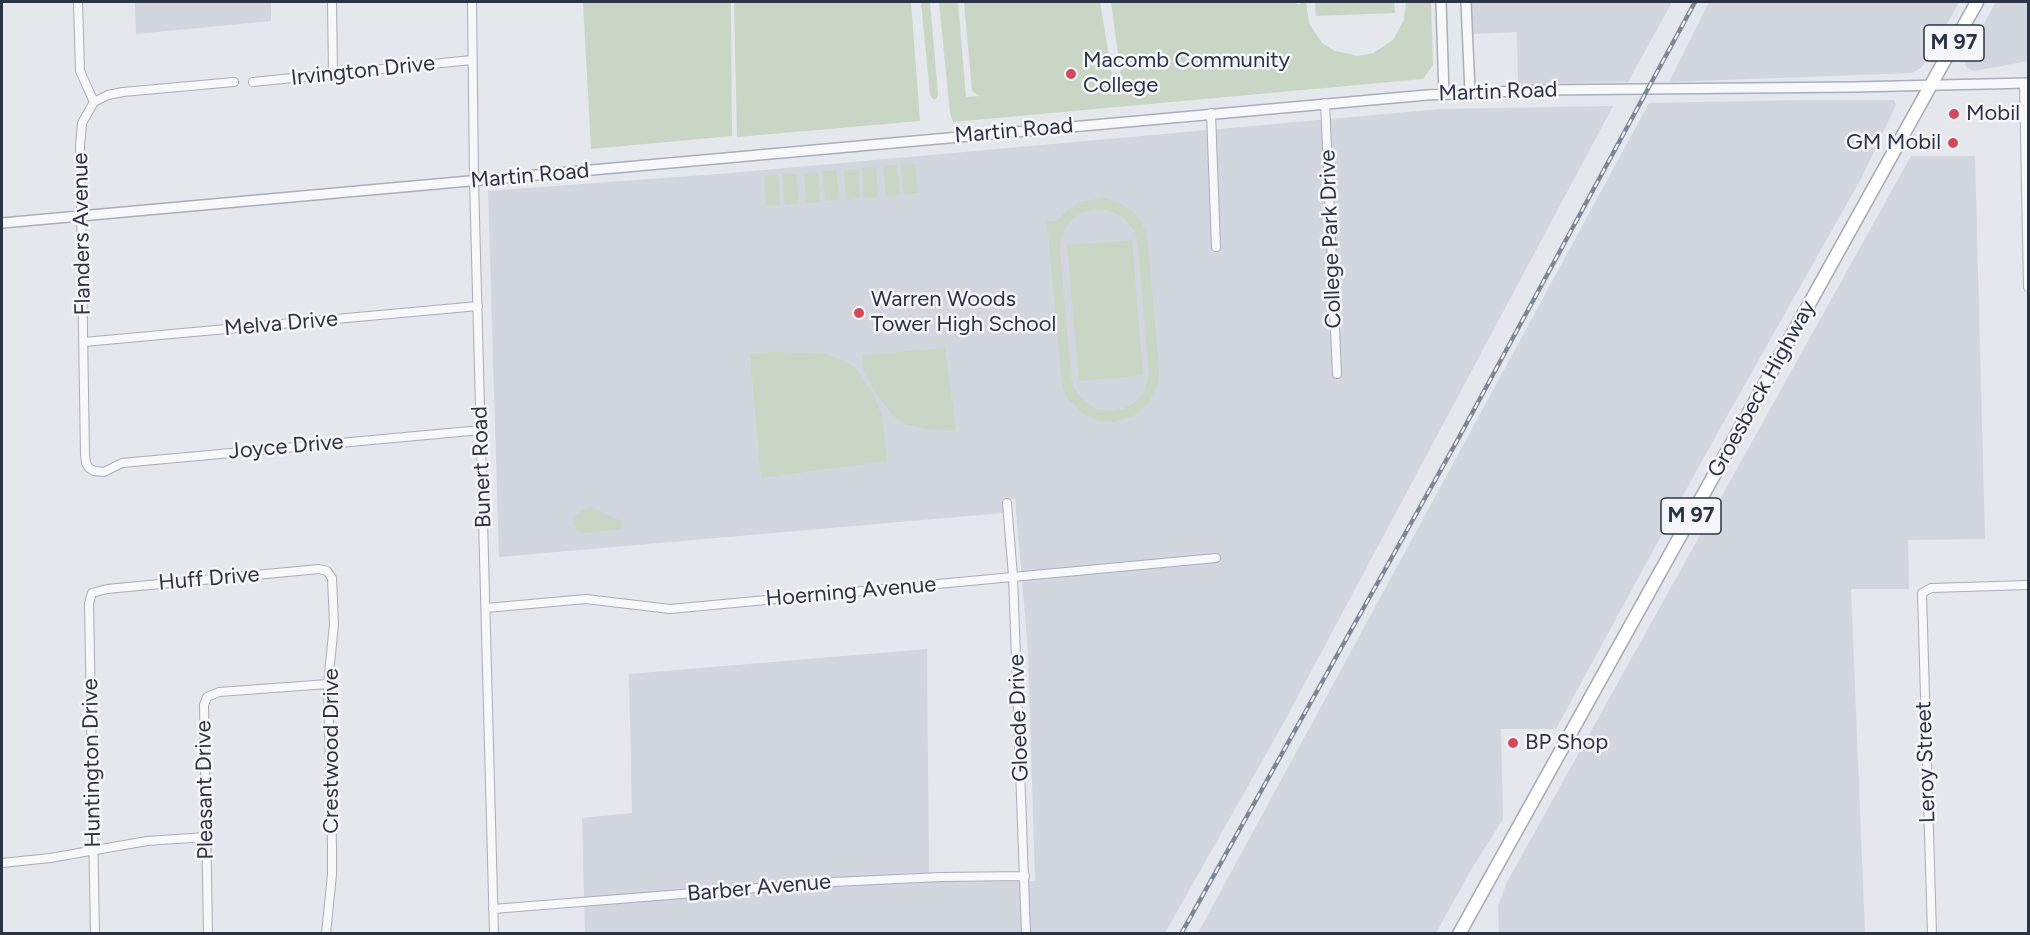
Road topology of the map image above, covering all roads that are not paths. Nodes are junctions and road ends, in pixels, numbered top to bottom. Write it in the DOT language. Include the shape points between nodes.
graph roads {
  1 [pos="78,2"];
  2 [pos="332,2"];
  3 [pos="472,2"];
  4 [pos="1441,2"];
  5 [pos="1466,2"];
  6 [pos="1977,2"];
  7 [pos="472,60"];
  8 [pos="333,73"];
  9 [pos="234,82"];
  10 [pos="253,82"];
  11 [pos="2026,83"];
  12 [pos="1931,85"];
  13 [pos="1470,93"];
  14 [pos="1443,94"];
  15 [pos="94,102"];
  16 [pos="1325,103"];
  17 [pos="1210,113"];
  18 [pos="474,180"];
  19 [pos="81,215"];
  20 [pos="2,223"];
  21 [pos="1216,247"];
  22 [pos="2028,286"];
  23 [pos="478,306"];
  24 [pos="84,342"];
  25 [pos="1337,374"];
  26 [pos="481,430"];
  27 [pos="94,471"];
  28 [pos="1007,502"];
  29 [pos="1215,558"];
  30 [pos="327,571"];
  31 [pos="1013,576"];
  32 [pos="2028,585"];
  33 [pos="92,593"];
  34 [pos="486,608"];
  35 [pos="328,684"];
  36 [pos="206,837"];
  37 [pos="93,850"];
  38 [pos="2,863"];
  39 [pos="1025,876"];
  40 [pos="493,909"];
  41 [pos="95,933"];
  42 [pos="208,933"];
  43 [pos="326,933"];
  44 [pos="494,933"];
  45 [pos="1026,933"];
  46 [pos="1459,933"];
  47 [pos="1932,933"];
  1 -- 15 [label="street" via="80,71"];
  2 -- 8 [label="street"];
  3 -- 7 [label="street, Bunert Road"];
  4 -- 14 [label="street"];
  5 -- 13 [label="street"];
  6 -- 12 [label="main road, Groesbeck Highway / M 97"];
  7 -- 8 [label="street, Irvington Drive"];
  7 -- 18 [label="street, Bunert Road"];
  8 -- 10 [label="street, Irvington Drive"];
  9 -- 15 [label="street" via="123,92"];
  11 -- 12 [label="street, Martin Road"];
  11 -- 22 [label="street"];
  12 -- 13 [label="street, Martin Road"];
  12 -- 46 [label="main road, Groesbeck Highway / M 97"];
  13 -- 14 [label="street, Martin Road"];
  14 -- 16 [label="street, Martin Road"];
  15 -- 19 [label="street, Flanders Avenue" via="80,130"];
  16 -- 17 [label="street, Martin Road"];
  16 -- 25 [label="street, College Park Drive"];
  17 -- 18 [label="street, Martin Road"];
  17 -- 21 [label="street"];
  18 -- 19 [label="street, Martin Road"];
  18 -- 23 [label="street, Bunert Road"];
  19 -- 20 [label="street, Martin Road"];
  19 -- 24 [label="street, Flanders Avenue"];
  23 -- 24 [label="street, Melva Drive"];
  23 -- 26 [label="street, Bunert Road"];
  24 -- 27 [label="street, Flanders Avenue" via="85,454 86,463"];
  26 -- 27 [label="street, Joyce Drive" via="122,462 104,472"];
  26 -- 34 [label="street, Bunert Road"];
  28 -- 31 [label="street, Gloede Drive"];
  29 -- 31 [label="street, Hoerning Avenue"];
  30 -- 33 [label="street, Huff Drive" via="312,569"];
  30 -- 35 [label="street, Crestwood Drive" via="333,585 334,635"];
  31 -- 34 [label="street, Hoerning Avenue" via="670,609 586,599"];
  31 -- 39 [label="street, Gloede Drive"];
  32 -- 47 [label="street, Leroy Street" via="1931,588 1924,591 1921,599"];
  33 -- 37 [label="street, Huntington Drive" via="89,603"];
  34 -- 40 [label="street, Bunert Road"];
  35 -- 36 [label="street, Pleasant Drive" via="219,692 207,697"];
  35 -- 43 [label="street, Crestwood Drive" via="332,856"];
  36 -- 37 [label="street"];
  36 -- 42 [label="street, Pleasant Drive"];
  37 -- 38 [label="street"];
  37 -- 41 [label="street, Huntington Drive"];
  39 -- 40 [label="street, Barber Avenue" via="833,882"];
  39 -- 45 [label="street, Gloede Drive"];
  40 -- 44 [label="street, Bunert Road"];
}
